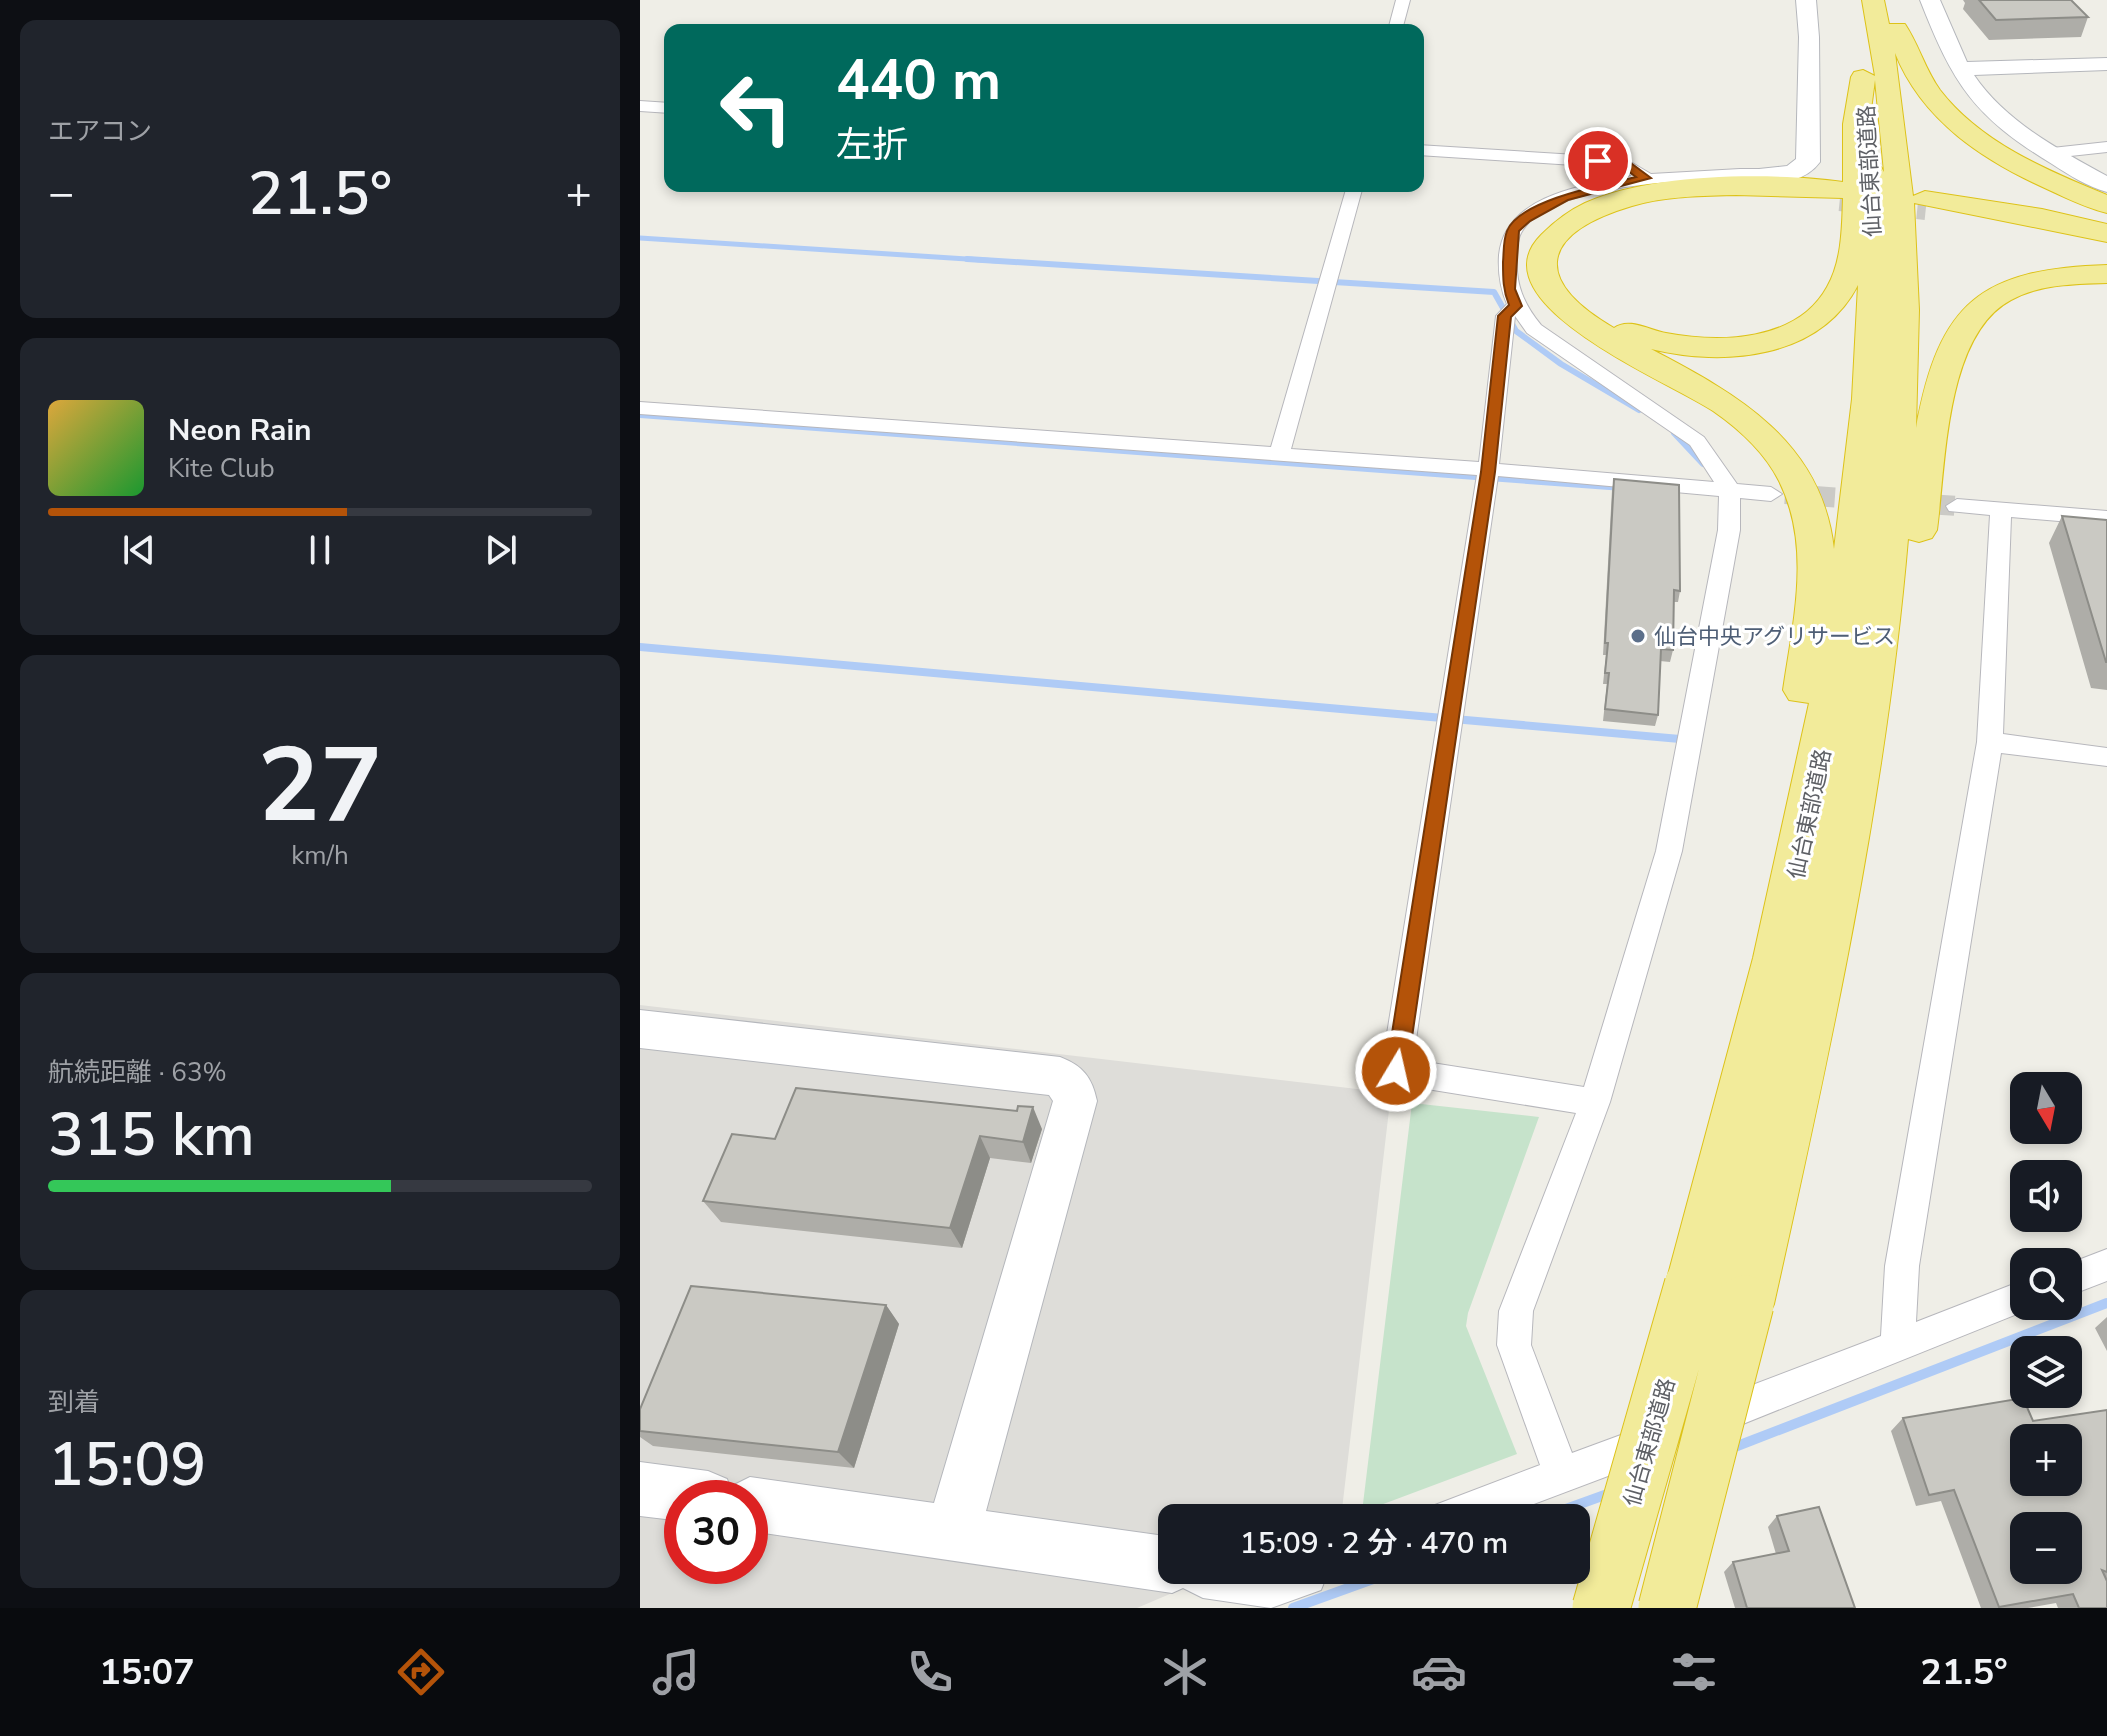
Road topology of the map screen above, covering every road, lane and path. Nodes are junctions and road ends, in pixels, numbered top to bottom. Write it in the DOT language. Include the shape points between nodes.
graph roads {
  1 [pos="1403,0"];
  2 [pos="1806,0"];
  3 [pos="1887,0"];
  4 [pos="1930,0"];
  5 [pos="1862,6"];
  6 [pos="1397,24"];
  7 [pos="2107,64"];
  8 [pos="1959,69"];
  9 [pos="1863,77"];
  10 [pos="640,106"];
  11 [pos="664,108"];
  12 [pos="2107,147"];
  13 [pos="1424,150"];
  14 [pos="2052,153"];
  15 [pos="1767,174"];
  16 [pos="1646,178"];
  17 [pos="2107,185"];
  18 [pos="1353,192"];
  19 [pos="2107,205"];
  20 [pos="2107,233"];
  21 [pos="2107,241"];
  22 [pos="2107,274"];
  23 [pos="1510,311"];
  24 [pos="640,408"];
  25 [pos="1279,454"];
  26 [pos="1488,475"];
  27 [pos="1730,490"];
  28 [pos="1771,494"];
  29 [pos="1957,506"];
  30 [pos="2001,510"];
  31 [pos="2107,518"];
  32 [pos="1990,742"];
  33 [pos="2107,757"];
  34 [pos="1840,871"];
  35 [pos="640,1029"];
  36 [pos="1745,1096"];
  37 [pos="1595,1102"];
  38 [pos="2107,1265"];
  39 [pos="2082,1275"];
  40 [pos="1719,1295"];
  41 [pos="2010,1302"];
  42 [pos="1897,1346"];
  43 [pos="1562,1477"];
  44 [pos="640,1489"];
  45 [pos="664,1492"];
  46 [pos="1487,1504"];
  47 [pos="768,1506"];
  48 [pos="953,1532"];
  49 [pos="1158,1563"];
  50 [pos="1601,1608"];
  51 [pos="1667,1608"];
  1 -- 6 [label="street"];
  2 -- 15 [label="street" via="1808,162 1793,173"];
  3 -- 19 [label="highway" via="1915,76 1952,121 2021,167"];
  4 -- 8 [label="street"];
  5 -- 9 [label="highway, 仙台東部道路"];
  5 -- 34 [label="highway, 仙台東部道路" via="1888,77 1900,179 1903,364 1889,551"];
  7 -- 8 [label="street"];
  8 -- 14 [label="street" via="1986,103"];
  9 -- 36 [label="highway, 仙台東部道路" via="1874,291 1861,489 1826,734"];
  9 -- 36 [label="highway" via="1850,271 1837,301 1812,325 1754,345 1706,348 1632,334 1576,302 1561,277 1560,262 1574,237 1627,209 1714,196 1840,194 1712,189 1623,200 1561,229 1541,266 1551,293 1571,316 1747,421 1781,457 1813,520 1815,590 1799,729 1749,1021"];
  10 -- 11 [label="street"];
  12 -- 14 [label="street"];
  13 -- 16 [label="street" via="1624,163"];
  14 -- 17 [label="street"];
  15 -- 16 [label="street"];
  16 -- 23 [label="street" via="1564,198 1513,229 1507,266"];
  18 -- 25 [label="street"];
  20 -- 21 [label="highway" via="2042,218 1925,203"];
  22 -- 34 [label="highway" via="2056,277 2008,290 1975,311 1953,342 1941,386 1886,743"];
  23 -- 26 [label="street"];
  23 -- 27 [label="street" via="1697,441"];
  24 -- 25 [label="street"];
  25 -- 26 [label="street"];
  26 -- 27 [label="street"];
  26 -- 37 [label="street" via="1396,1071"];
  27 -- 28 [label="street"];
  27 -- 37 [label="street" via="1729,530 1669,851"];
  29 -- 30 [label="street"];
  30 -- 31 [label="street"];
  30 -- 32 [label="street"];
  32 -- 33 [label="street"];
  32 -- 42 [label="street" via="1902,1266"];
  34 -- 40 [label="highway, 仙台東部道路" via="1792,1106"];
  35 -- 48 [label="street" via="1060,1077 1072,1088 1075,1101"];
  36 -- 40 [label="highway, 仙台東部道路"];
  37 -- 43 [label="street" via="1516,1311 1514,1345"];
  38 -- 39 [label="street"];
  40 -- 50 [label="highway, 仙台東部道路, bridge"];
  40 -- 51 [label="highway, 仙台東部道路, bridge"];
  41 -- 42 [label="street"];
  42 -- 43 [label="street"];
  43 -- 46 [label="street"];
  44 -- 45 [label="street"];
  47 -- 48 [label="street"];
  48 -- 49 [label="street"];
}
